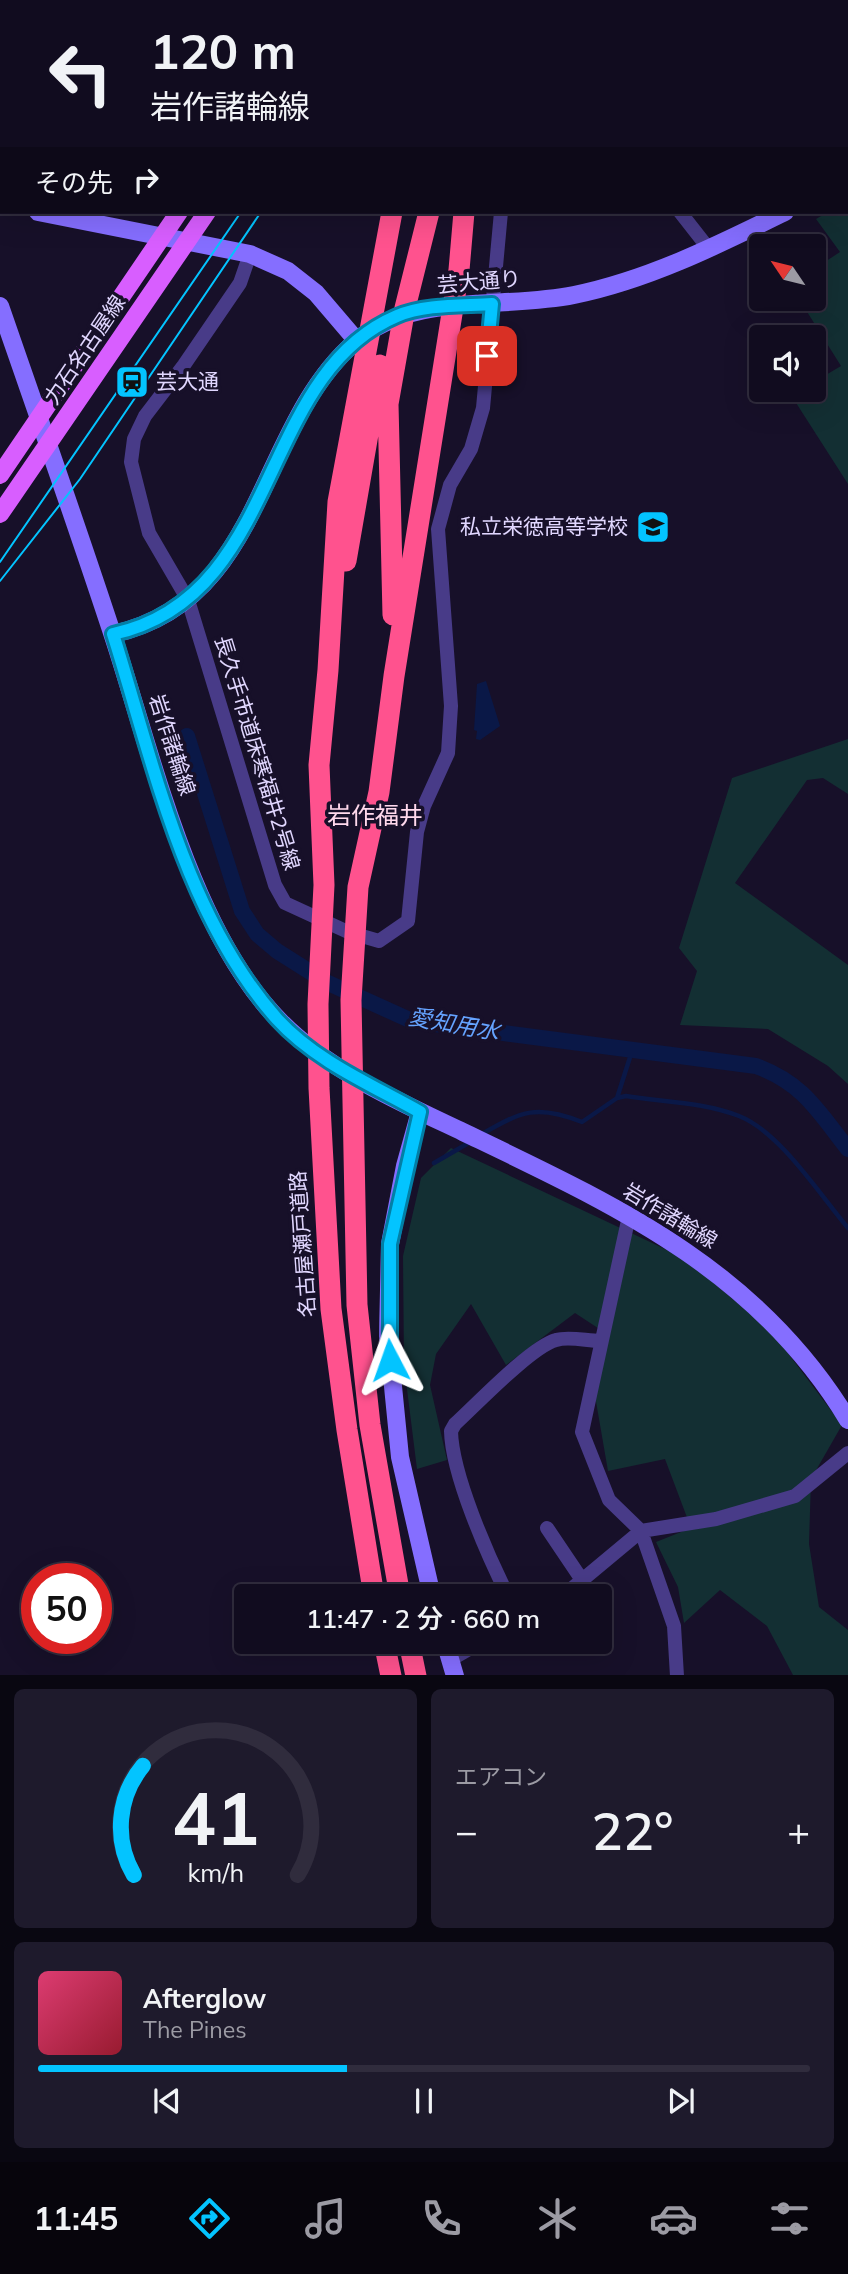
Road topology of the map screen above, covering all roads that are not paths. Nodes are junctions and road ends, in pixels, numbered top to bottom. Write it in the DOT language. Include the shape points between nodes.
graph roads {
  1 [pos="60,214"];
  2 [pos="177,214"];
  3 [pos="206,214"];
  4 [pos="392,214"];
  5 [pos="416,214"];
  6 [pos="429,214"];
  7 [pos="464,214"];
  8 [pos="501,214"];
  9 [pos="682,214"];
  10 [pos="781,214"];
  11 [pos="94,217"];
  12 [pos="709,249"];
  13 [pos="250,254"];
  14 [pos="492,304"];
  15 [pos="0,306"];
  16 [pos="357,341"];
  17 [pos="381,402"];
  18 [pos="2,472"];
  19 [pos="0,514"];
  20 [pos="188,600"];
  21 [pos="113,634"];
  22 [pos="328,670"];
  23 [pos="394,676"];
  24 [pos="420,1112"];
  25 [pos="629,1216"];
  26 [pos="600,1341"];
  27 [pos="848,1420"];
  28 [pos="848,1453"];
  29 [pos="547,1528"];
  30 [pos="641,1531"];
  31 [pos="582,1580"];
  32 [pos="372,1584"];
  33 [pos="398,1584"];
  34 [pos="429,1584"];
  35 [pos="502,1584"];
  36 [pos="577,1584"];
  37 [pos="387,1654"];
  38 [pos="412,1654"];
  39 [pos="466,1654"];
  40 [pos="453,1668"];
  41 [pos="391,1675"];
  42 [pos="416,1675"];
  43 [pos="677,1675"];
  1 -- 11 [label="main road"];
  2 -- 18 [label="main road, 力石名古屋線"];
  3 -- 19 [label="main road, 力石名古屋線"];
  4 -- 22 [label="highway" via="338,502"];
  5 -- 17 [label="highway"];
  6 -- 17 [label="highway"];
  7 -- 23 [label="highway" via="459,270"];
  8 -- 14 [label="street"];
  9 -- 12 [label="street"];
  10 -- 12 [label="main road, 芸大通り"];
  11 -- 13 [label="main road"];
  12 -- 14 [label="main road, 芸大通り" via="572,296"];
  13 -- 16 [label="main road" via="288,271 316,293"];
  13 -- 20 [label="street" via="240,283 145,416 134,439 131,462 140,508 162,558"];
  14 -- 16 [label="main road, 芸大通り" via="397,315"];
  14 -- 20 [label="street, 長久手市道床寒福井2号線" via="483,408 471,449 450,485 438,529 450,659 448,753 417,832 408,921 379,941 285,903 275,885"];
  15 -- 21 [label="main road, 岩作諸輪線"];
  16 -- 20 [label="main road, 芸大通り" via="320,383 235,546"];
  17 -- 22 [label="highway"];
  17 -- 23 [label="highway"];
  20 -- 21 [label="main road, 芸大通り" via="139,628"];
  21 -- 24 [label="main road, 岩作諸輪線" via="173,824 206,910 244,975 278,1020 324,1058"];
  22 -- 32 [label="highway, 名古屋瀬戸道路" via="318,765 323,892 319,1088 331,1309"];
  23 -- 33 [label="highway" via="379,792 358,887 351,1000 357,1305 370,1425"];
  24 -- 25 [label="main road, 岩作諸輪線"];
  24 -- 34 [label="main road" via="390,1244 388,1336 400,1457"];
  25 -- 26 [label="street"];
  25 -- 27 [label="main road, 岩作諸輪線" via="687,1250 763,1312 810,1364"];
  26 -- 30 [label="street" via="582,1432 609,1500"];
  26 -- 35 [label="street" via="558,1339 550,1343 515,1369 451,1431 468,1502"];
  28 -- 30 [label="street" via="795,1496 716,1519"];
  29 -- 31 [label="street"];
  30 -- 31 [label="street"];
  30 -- 43 [label="street" via="674,1626"];
  31 -- 36 [label="street"];
  37 -- 41 [label="highway"];
  38 -- 42 [label="highway"];
  39 -- 40 [label="street"];
}
